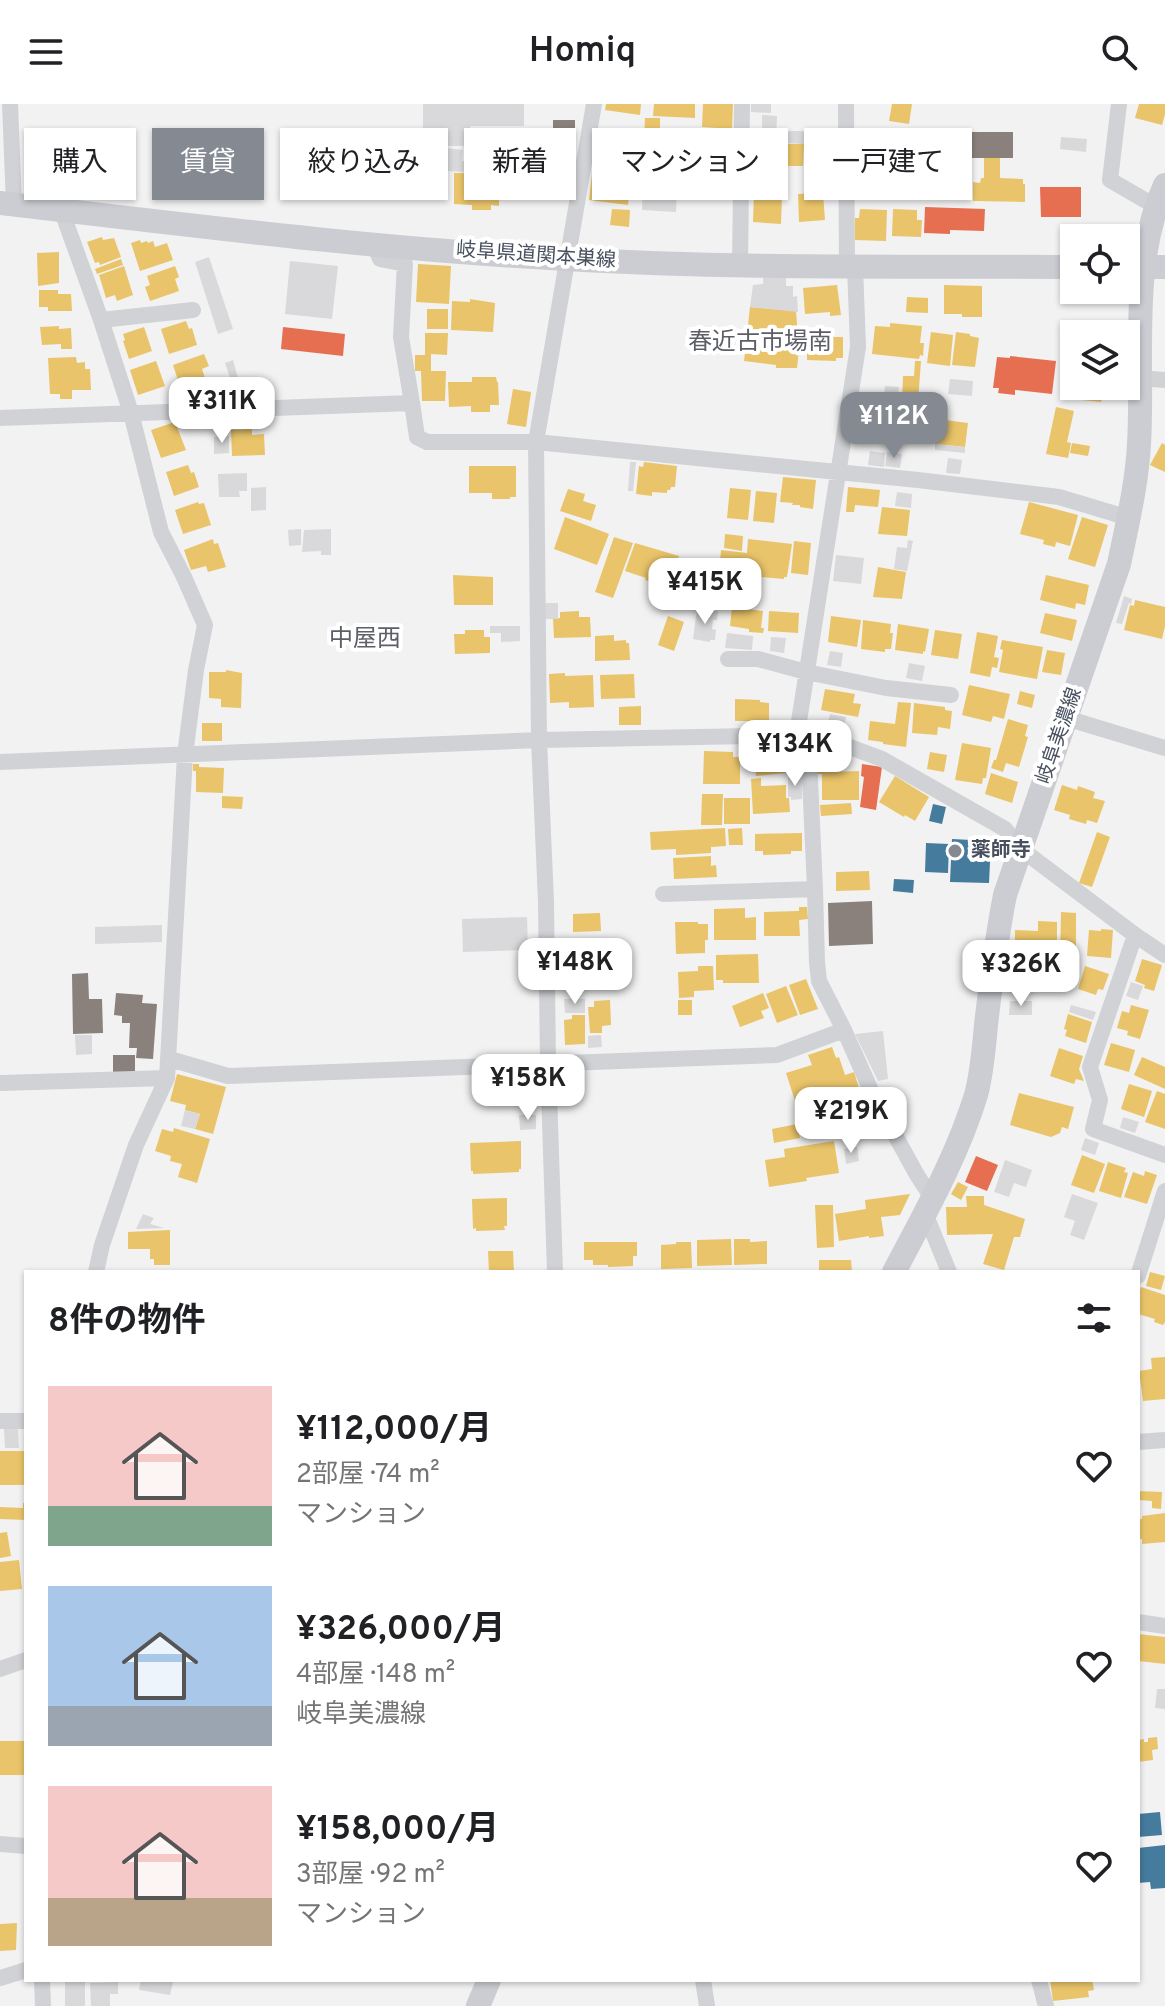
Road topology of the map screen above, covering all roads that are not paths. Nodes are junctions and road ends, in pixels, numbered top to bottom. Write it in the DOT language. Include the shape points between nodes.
graph roads {
  1 [pos="10,104"];
  2 [pos="594,104"];
  3 [pos="742,104"];
  4 [pos="846,104"];
  5 [pos="1119,104"];
  6 [pos="1160,195"];
  7 [pos="7,204"];
  8 [pos="61,209"];
  9 [pos="375,246"];
  10 [pos="566,259"];
  11 [pos="740,266"];
  12 [pos="851,266"];
  13 [pos="1060,267"];
  14 [pos="1145,267"];
  15 [pos="193,310"];
  16 [pos="101,320"];
  17 [pos="1140,360"];
  18 [pos="1140,378"];
  19 [pos="1165,380"];
  20 [pos="1139,400"];
  21 [pos="412,403"];
  22 [pos="131,413"];
  23 [pos="0,418"];
  24 [pos="536,442"];
  25 [pos="839,473"];
  26 [pos="1129,518"];
  27 [pos="728,659"];
  28 [pos="806,672"];
  29 [pos="951,695"];
  30 [pos="1066,718"];
  31 [pos="802,734"];
  32 [pos="539,740"];
  33 [pos="1165,748"];
  34 [pos="185,755"];
  35 [pos="0,762"];
  36 [pos="1021,849"];
  37 [pos="815,889"];
  38 [pos="663,894"];
  39 [pos="1135,935"];
  40 [pos="1165,955"];
  41 [pos="844,1030"];
  42 [pos="170,1059"];
  43 [pos="548,1063"];
  44 [pos="167,1078"];
  45 [pos="0,1083"];
  46 [pos="1165,1155"];
  47 [pos="1165,1191"];
  48 [pos="928,1205"];
  49 [pos="96,1270"];
  50 [pos="555,1270"];
  51 [pos="895,1270"];
  52 [pos="948,1270"];
  53 [pos="1140,1270"];
  54 [pos="0,1421"];
  55 [pos="24,1421"];
  56 [pos="1165,1440"];
  57 [pos="1140,1442"];
  58 [pos="1140,1622"];
  59 [pos="1165,1626"];
  60 [pos="24,1661"];
  61 [pos="0,1669"];
  62 [pos="0,1844"];
  63 [pos="24,1846"];
  64 [pos="24,1971"];
  65 [pos="0,1978"];
  66 [pos="42,1982"];
  67 [pos="488,1982"];
  68 [pos="703,1982"];
  69 [pos="1040,1982"];
  70 [pos="43,2006"];
  71 [pos="478,2006"];
  72 [pos="707,2006"];
  73 [pos="1046,2006"];
  1 -- 7 [label="street"];
  2 -- 10 [label="street"];
  3 -- 11 [label="street"];
  4 -- 12 [label="street"];
  5 -- 6 [label="street" via="1110,180"];
  6 -- 14 [label="main road, 岐阜美濃線"];
  7 -- 8 [label="main road, 岐阜県道関本巣線"];
  8 -- 9 [label="main road, 岐阜県道関本巣線"];
  8 -- 16 [label="street"];
  9 -- 10 [label="main road, 岐阜県道関本巣線"];
  9 -- 21 [label="street" via="380,259 405,264 401,337"];
  10 -- 11 [label="main road, 岐阜県道関本巣線"];
  10 -- 24 [label="street"];
  11 -- 12 [label="main road, 岐阜県道関本巣線"];
  12 -- 13 [label="main road, 岐阜県道関本巣線"];
  12 -- 25 [label="street" via="858,347"];
  14 -- 17 [label="main road, 岐阜美濃線"];
  15 -- 16 [label="street"];
  16 -- 22 [label="street"];
  18 -- 19 [label="street"];
  20 -- 26 [label="main road, 岐阜美濃線"];
  21 -- 22 [label="street"];
  21 -- 24 [label="street" via="417,437 427,442"];
  22 -- 23 [label="street"];
  22 -- 34 [label="street" via="161,532 205,625"];
  24 -- 25 [label="street"];
  24 -- 32 [label="street"];
  25 -- 26 [label="street" via="1030,492"];
  25 -- 28 [label="street"];
  26 -- 30 [label="main road, 岐阜美濃線" via="1119,564"];
  27 -- 28 [label="street" via="758,659"];
  28 -- 29 [label="street"];
  28 -- 31 [label="street"];
  30 -- 33 [label="street"];
  30 -- 36 [label="main road, 岐阜美濃線"];
  31 -- 32 [label="street"];
  31 -- 36 [label="street" via="882,759 1005,829"];
  31 -- 37 [label="street"];
  32 -- 34 [label="street"];
  32 -- 43 [label="street"];
  34 -- 35 [label="street"];
  34 -- 42 [label="street"];
  36 -- 39 [label="street"];
  36 -- 48 [label="main road, 岐阜美濃線" via="996,941 976,1092"];
  37 -- 38 [label="street"];
  37 -- 41 [label="street" via="819,981"];
  39 -- 40 [label="street"];
  39 -- 46 [label="street" via="1090,1067 1100,1100 1093,1129"];
  41 -- 43 [label="street" via="777,1055"];
  41 -- 48 [label="street"];
  42 -- 43 [label="street" via="228,1076"];
  42 -- 44 [label="street"];
  43 -- 50 [label="street"];
  44 -- 45 [label="street"];
  44 -- 49 [label="street" via="136,1145"];
  47 -- 53 [label="street"];
  48 -- 51 [label="main road, 岐阜美濃線"];
  48 -- 52 [label="street"];
  54 -- 55 [label="street"];
  56 -- 57 [label="street"];
  58 -- 59 [label="street"];
  60 -- 61 [label="street"];
  62 -- 63 [label="street"];
  64 -- 65 [label="street"];
  66 -- 70 [label="street"];
  67 -- 71 [label="main road"];
  68 -- 72 [label="street"];
  69 -- 73 [label="street"];
}
